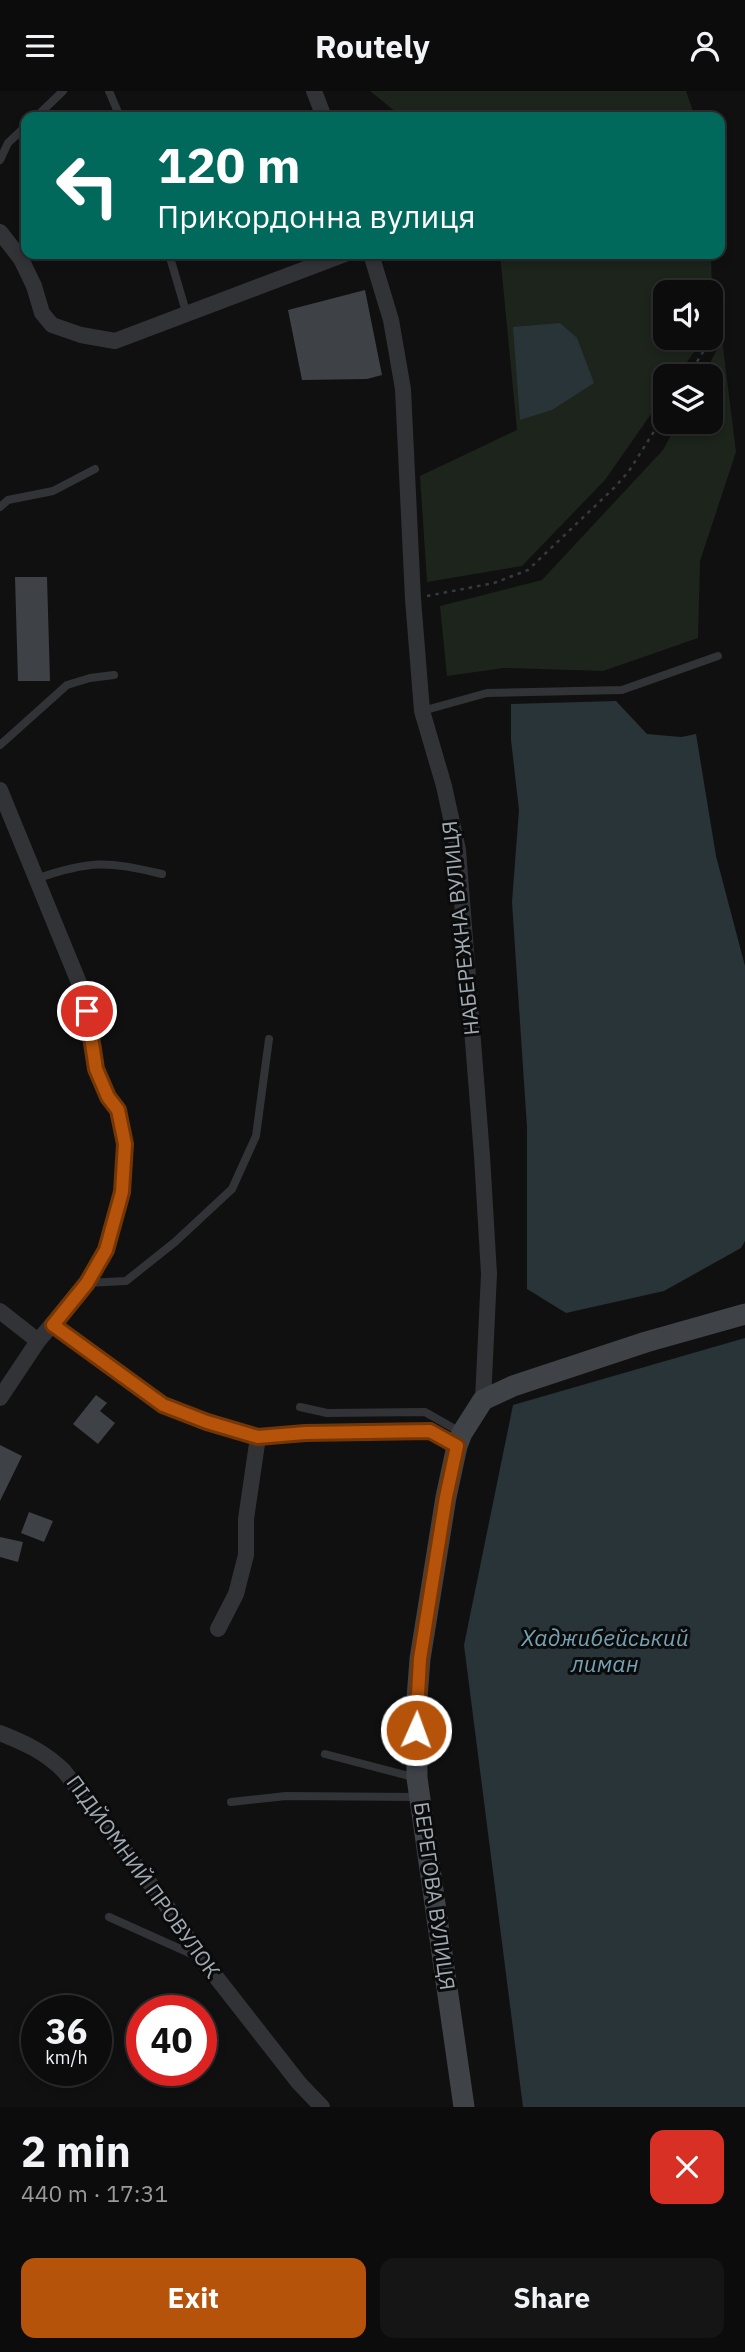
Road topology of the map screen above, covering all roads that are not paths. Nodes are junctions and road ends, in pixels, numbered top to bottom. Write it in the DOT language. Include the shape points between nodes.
graph roads {
  1 [pos="63,91"];
  2 [pos="109,91"];
  3 [pos="314,91"];
  4 [pos="41,112"];
  5 [pos="118,112"];
  6 [pos="322,112"];
  7 [pos="21,131"];
  8 [pos="0,160"];
  9 [pos="0,232"];
  10 [pos="21,258"];
  11 [pos="22,259"];
  12 [pos="170,259"];
  13 [pos="332,259"];
  14 [pos="373,259"];
  15 [pos="187,315"];
  16 [pos="95,469"];
  17 [pos="0,506"];
  18 [pos="718,656"];
  19 [pos="114,675"];
  20 [pos="422,711"];
  21 [pos="0,745"];
  22 [pos="0,790"];
  23 [pos="162,874"];
  24 [pos="35,879"];
  25 [pos="269,1039"];
  26 [pos="87,1283"];
  27 [pos="0,1311"];
  28 [pos="745,1314"];
  29 [pos="53,1325"];
  30 [pos="38,1342"];
  31 [pos="0,1398"];
  32 [pos="483,1400"];
  33 [pos="300,1407"];
  34 [pos="258,1437"];
  35 [pos="460,1439"];
  36 [pos="218,1629"];
  37 [pos="0,1733"];
  38 [pos="325,1753"];
  39 [pos="418,1788"];
  40 [pos="231,1802"];
  41 [pos="109,1917"];
  42 [pos="202,1959"];
  43 [pos="322,2107"];
  44 [pos="464,2107"];
  1 -- 4 [label="lane"];
  2 -- 5 [label="lane"];
  3 -- 6 [label="street"];
  7 -- 8 [label="lane"];
  9 -- 10 [label="street"];
  11 -- 15 [label="street" via="42,313 52,325 81,335 115,341"];
  12 -- 15 [label="lane"];
  13 -- 15 [label="street"];
  14 -- 20 [label="street, НАБЕРЕЖНА ВУЛИЦЯ" via="391,320 403,389"];
  16 -- 17 [label="lane" via="53,491 8,500"];
  18 -- 20 [label="lane" via="622,690 487,693"];
  19 -- 21 [label="lane" via="67,685"];
  20 -- 32 [label="street, НАБЕРЕЖНА ВУЛИЦЯ" via="458,850 489,1274"];
  22 -- 24 [label="street"];
  23 -- 24 [label="lane" via="94,863"];
  24 -- 26 [label="street" via="84,995 96,1069 118,1110 125,1144 122,1192 106,1250"];
  25 -- 26 [label="lane" via="256,1136 232,1189 126,1281"];
  26 -- 29 [label="street"];
  27 -- 30 [label="street"];
  28 -- 32 [label="street" via="646,1342"];
  29 -- 30 [label="street"];
  29 -- 34 [label="street" via="163,1405"];
  30 -- 31 [label="street"];
  32 -- 35 [label="street, БЕРЕГОВА ВУЛИЦЯ"];
  33 -- 35 [label="lane" via="327,1413 425,1412"];
  34 -- 35 [label="street" via="430,1431"];
  34 -- 36 [label="street" via="246,1519 246,1555 236,1594"];
  35 -- 39 [label="street, БЕРЕГОВА ВУЛИЦЯ" via="420,1659"];
  37 -- 42 [label="street, ПІДЙОМНИЙ ПРОВУЛОК" via="50,1756 64,1771"];
  38 -- 39 [label="lane"];
  39 -- 40 [label="lane"];
  39 -- 44 [label="street, БЕРЕГОВА ВУЛИЦЯ"];
  41 -- 42 [label="lane"];
  42 -- 43 [label="street, ПІДЙОМНИЙ ПРОВУЛОК"];
}
